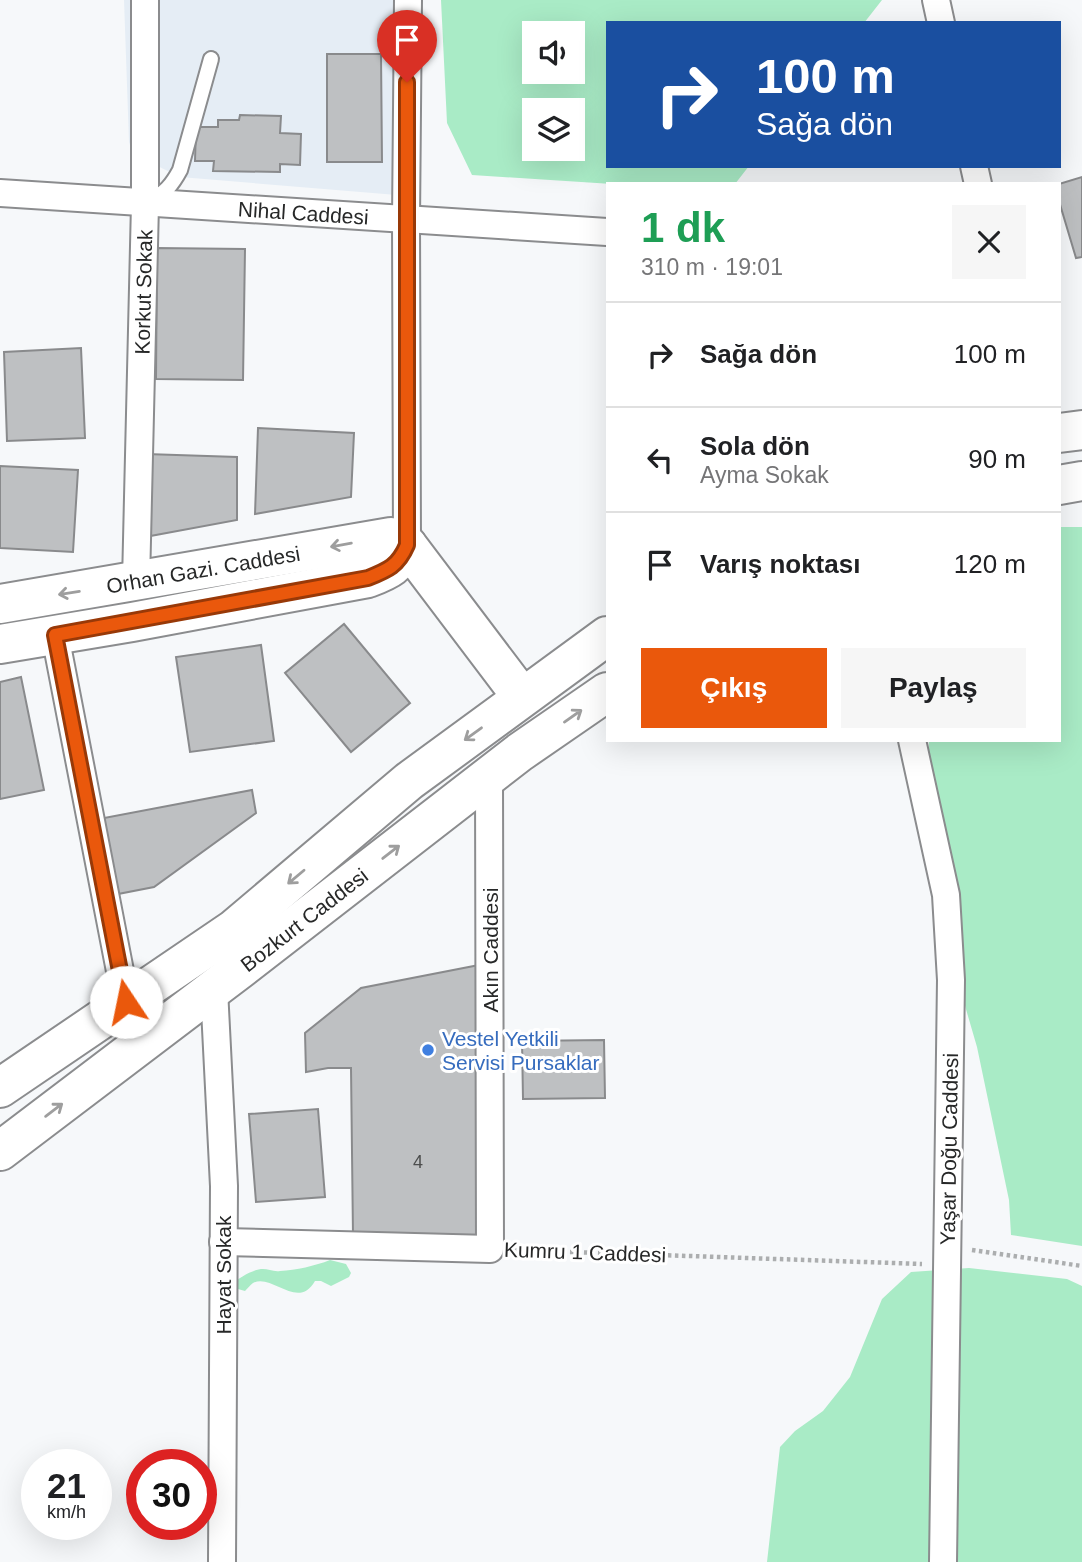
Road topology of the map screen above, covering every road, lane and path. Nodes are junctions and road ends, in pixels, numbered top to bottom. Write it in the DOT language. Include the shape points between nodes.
graph roads {
  1 [pos="145,0"];
  2 [pos="408,0"];
  3 [pos="936,0"];
  4 [pos="941,21"];
  5 [pos="211,59"];
  6 [pos="0,194"];
  7 [pos="145,204"];
  8 [pos="405,220"];
  9 [pos="606,232"];
  10 [pos="1082,430"];
  11 [pos="1061,433"];
  12 [pos="1082,481"];
  13 [pos="1061,485"];
  14 [pos="407,545"];
  15 [pos="136,582"];
  16 [pos="0,604"];
  17 [pos="55,635"];
  18 [pos="606,637"];
  19 [pos="0,644"];
  20 [pos="606,693"];
  21 [pos="522,698"];
  22 [pos="912,742"];
  23 [pos="489,776"];
  24 [pos="214,989"];
  25 [pos="126,1002"];
  26 [pos="0,1088"];
  27 [pos="0,1151"];
  28 [pos="223,1242"];
  29 [pos="490,1249"];
  30 [pos="947,1256"];
  31 [pos="1082,1266"];
  32 [pos="222,1562"];
  33 [pos="943,1562"];
  1 -- 7 [label="street, Korkut Sokak"];
  2 -- 8 [label="street"];
  3 -- 4 [label="street"];
  5 -- 7 [label="lane" via="180,170 173,184"];
  6 -- 7 [label="street, Nihal Caddesi"];
  7 -- 8 [label="street, Nihal Caddesi"];
  7 -- 15 [label="street, Korkut Sokak"];
  8 -- 9 [label="street, Nihal Caddesi"];
  8 -- 14 [label="street"];
  10 -- 11 [label="street"];
  12 -- 13 [label="street"];
  14 -- 15 [label="street, Orhan Gazi. Caddesi, one-way" via="391,537 375,539"];
  14 -- 17 [label="street, Orhan Gazi. Caddesi" via="400,560 368,578"];
  14 -- 21 [label="street"];
  15 -- 16 [label="street, Orhan Gazi. Caddesi, one-way"];
  17 -- 19 [label="street, Orhan Gazi. Caddesi"];
  17 -- 25 [label="street"];
  18 -- 21 [label="street, Bozkurt Caddesi"];
  23 -- 20 [label="street, Bozkurt Caddesi, one-way"];
  21 -- 25 [label="street, Bozkurt Caddesi, one-way" via="409,781 234,929"];
  22 -- 30 [label="street, Yaşar Doğu Caddesi" via="946,895 951,980"];
  24 -- 23 [label="street, Bozkurt Caddesi, one-way"];
  23 -- 29 [label="street, Akın Caddesi"];
  27 -- 24 [label="street, Bozkurt Caddesi, one-way"];
  24 -- 28 [label="street, Hayat Sokak"];
  25 -- 26 [label="street, Bozkurt Caddesi"];
  28 -- 29 [label="street, Kumru 1 Caddesi"];
  28 -- 32 [label="street, Hayat Sokak"];
  29 -- 30 [label="path, Kumru 1 Caddesi"];
  30 -- 31 [label="path, Kumru 1 Caddesi"];
  30 -- 33 [label="street, Yaşar Doğu Caddesi"];
}
